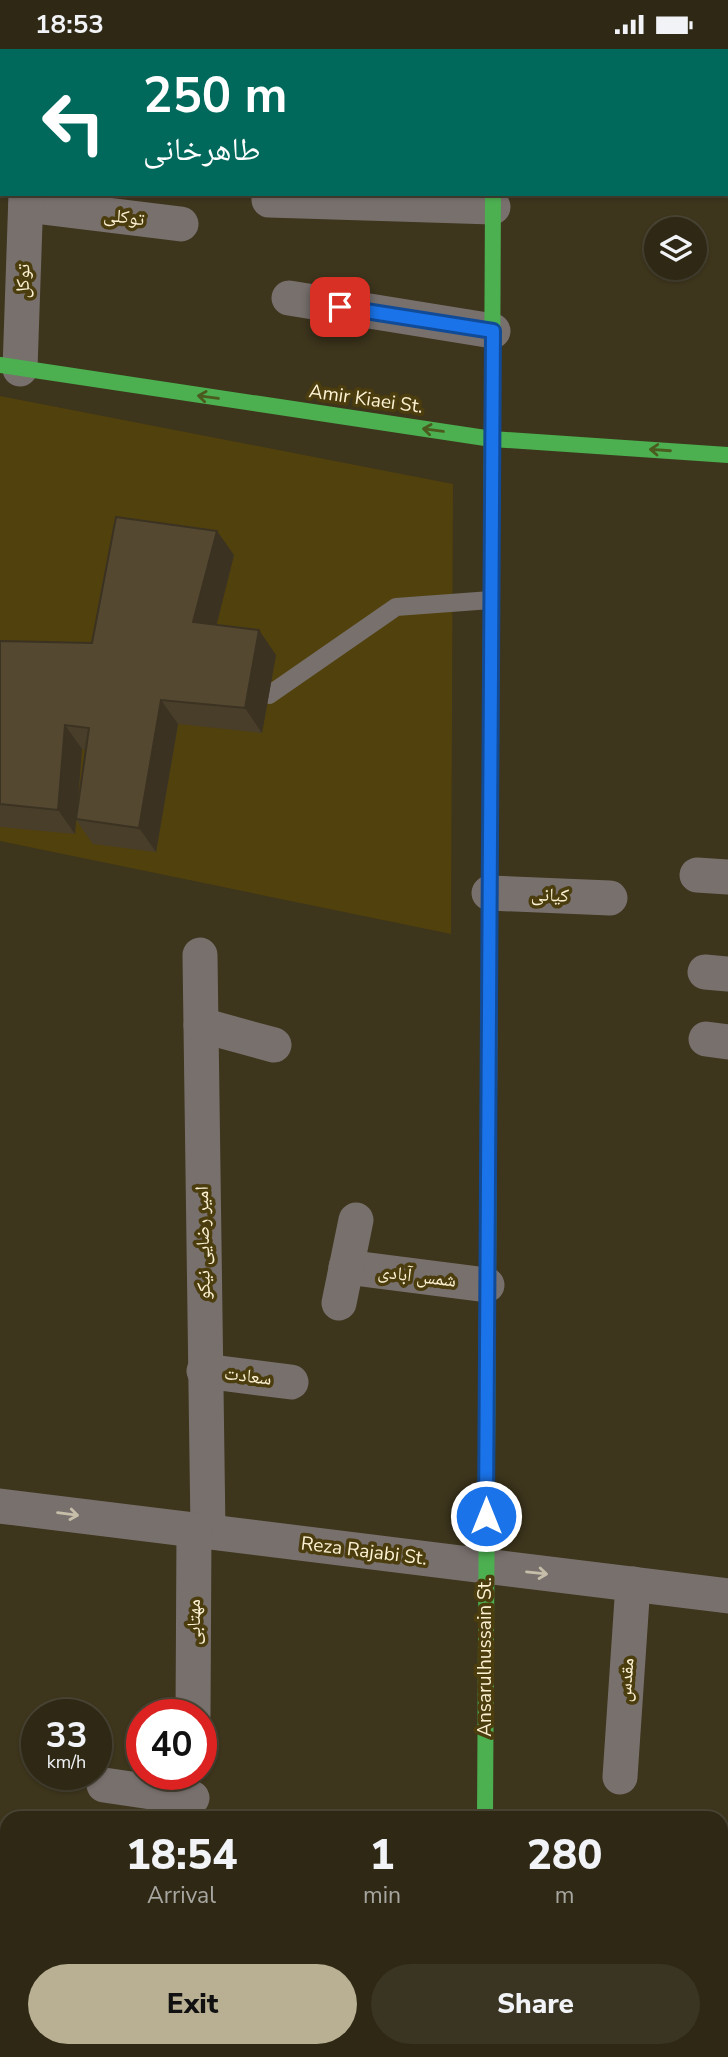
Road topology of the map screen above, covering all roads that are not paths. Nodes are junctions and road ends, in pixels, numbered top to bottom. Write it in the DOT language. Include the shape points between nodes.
graph roads {
  1 [pos="270,196"];
  2 [pos="26,200"];
  3 [pos="493,200"];
  4 [pos="126,206"];
  5 [pos="181,224"];
  6 [pos="289,298"];
  7 [pos="493,331"];
  8 [pos="10,367"];
  9 [pos="492,439"];
  10 [pos="728,455"];
  11 [pos="491,600"];
  12 [pos="269,695"];
  13 [pos="489,893"];
  14 [pos="610,898"];
  15 [pos="200,955"];
  16 [pos="201,1025"];
  17 [pos="274,1045"];
  18 [pos="356,1220"];
  19 [pos="346,1268"];
  20 [pos="487,1285"];
  21 [pos="339,1303"];
  22 [pos="204,1371"];
  23 [pos="291,1382"];
  24 [pos="0,1506"];
  25 [pos="201,1531"];
  26 [pos="486,1567"];
  27 [pos="633,1584"];
  28 [pos="728,1596"];
  29 [pos="194,1699"];
  30 [pos="620,1777"];
  31 [pos="112,1786"];
  32 [pos="193,1797"];
  33 [pos="485,1811"];
  1 -- 3 [label="street" via="269,200"];
  2 -- 4 [label="street, توکلی"];
  2 -- 8 [label="street, توکل"];
  3 -- 7 [label="street, Ansarulhussain St."];
  4 -- 5 [label="street, توکلی"];
  6 -- 7 [label="street"];
  7 -- 9 [label="street, Ansarulhussain St."];
  9 -- 8 [label="street, Amir Kiaei St., one-way"];
  10 -- 9 [label="street, Amir Kiaei St., one-way"];
  9 -- 11 [label="street, Ansarulhussain St."];
  11 -- 12 [label="lane" via="396,607"];
  11 -- 13 [label="street, Ansarulhussain St."];
  13 -- 14 [label="street, کیانی"];
  13 -- 20 [label="street, Ansarulhussain St."];
  15 -- 16 [label="street, امیر رضایی نیکو"];
  16 -- 17 [label="street"];
  16 -- 22 [label="street, امیر رضایی نیکو"];
  18 -- 19 [label="street"];
  19 -- 20 [label="street, شمس آبادی"];
  19 -- 21 [label="street"];
  20 -- 26 [label="street, Ansarulhussain St."];
  22 -- 23 [label="street, سعادت"];
  22 -- 25 [label="street, امیر رضایی نیکو"];
  24 -- 25 [label="street, Reza Rajabi St., one-way"];
  25 -- 26 [label="street, Reza Rajabi St."];
  25 -- 29 [label="street, مهتابی"];
  26 -- 27 [label="street, Reza Rajabi St., one-way"];
  26 -- 33 [label="street, Ansarulhussain St."];
  27 -- 28 [label="street, Reza Rajabi St."];
  27 -- 30 [label="street, مقدس"];
  31 -- 32 [label="street"];
}
